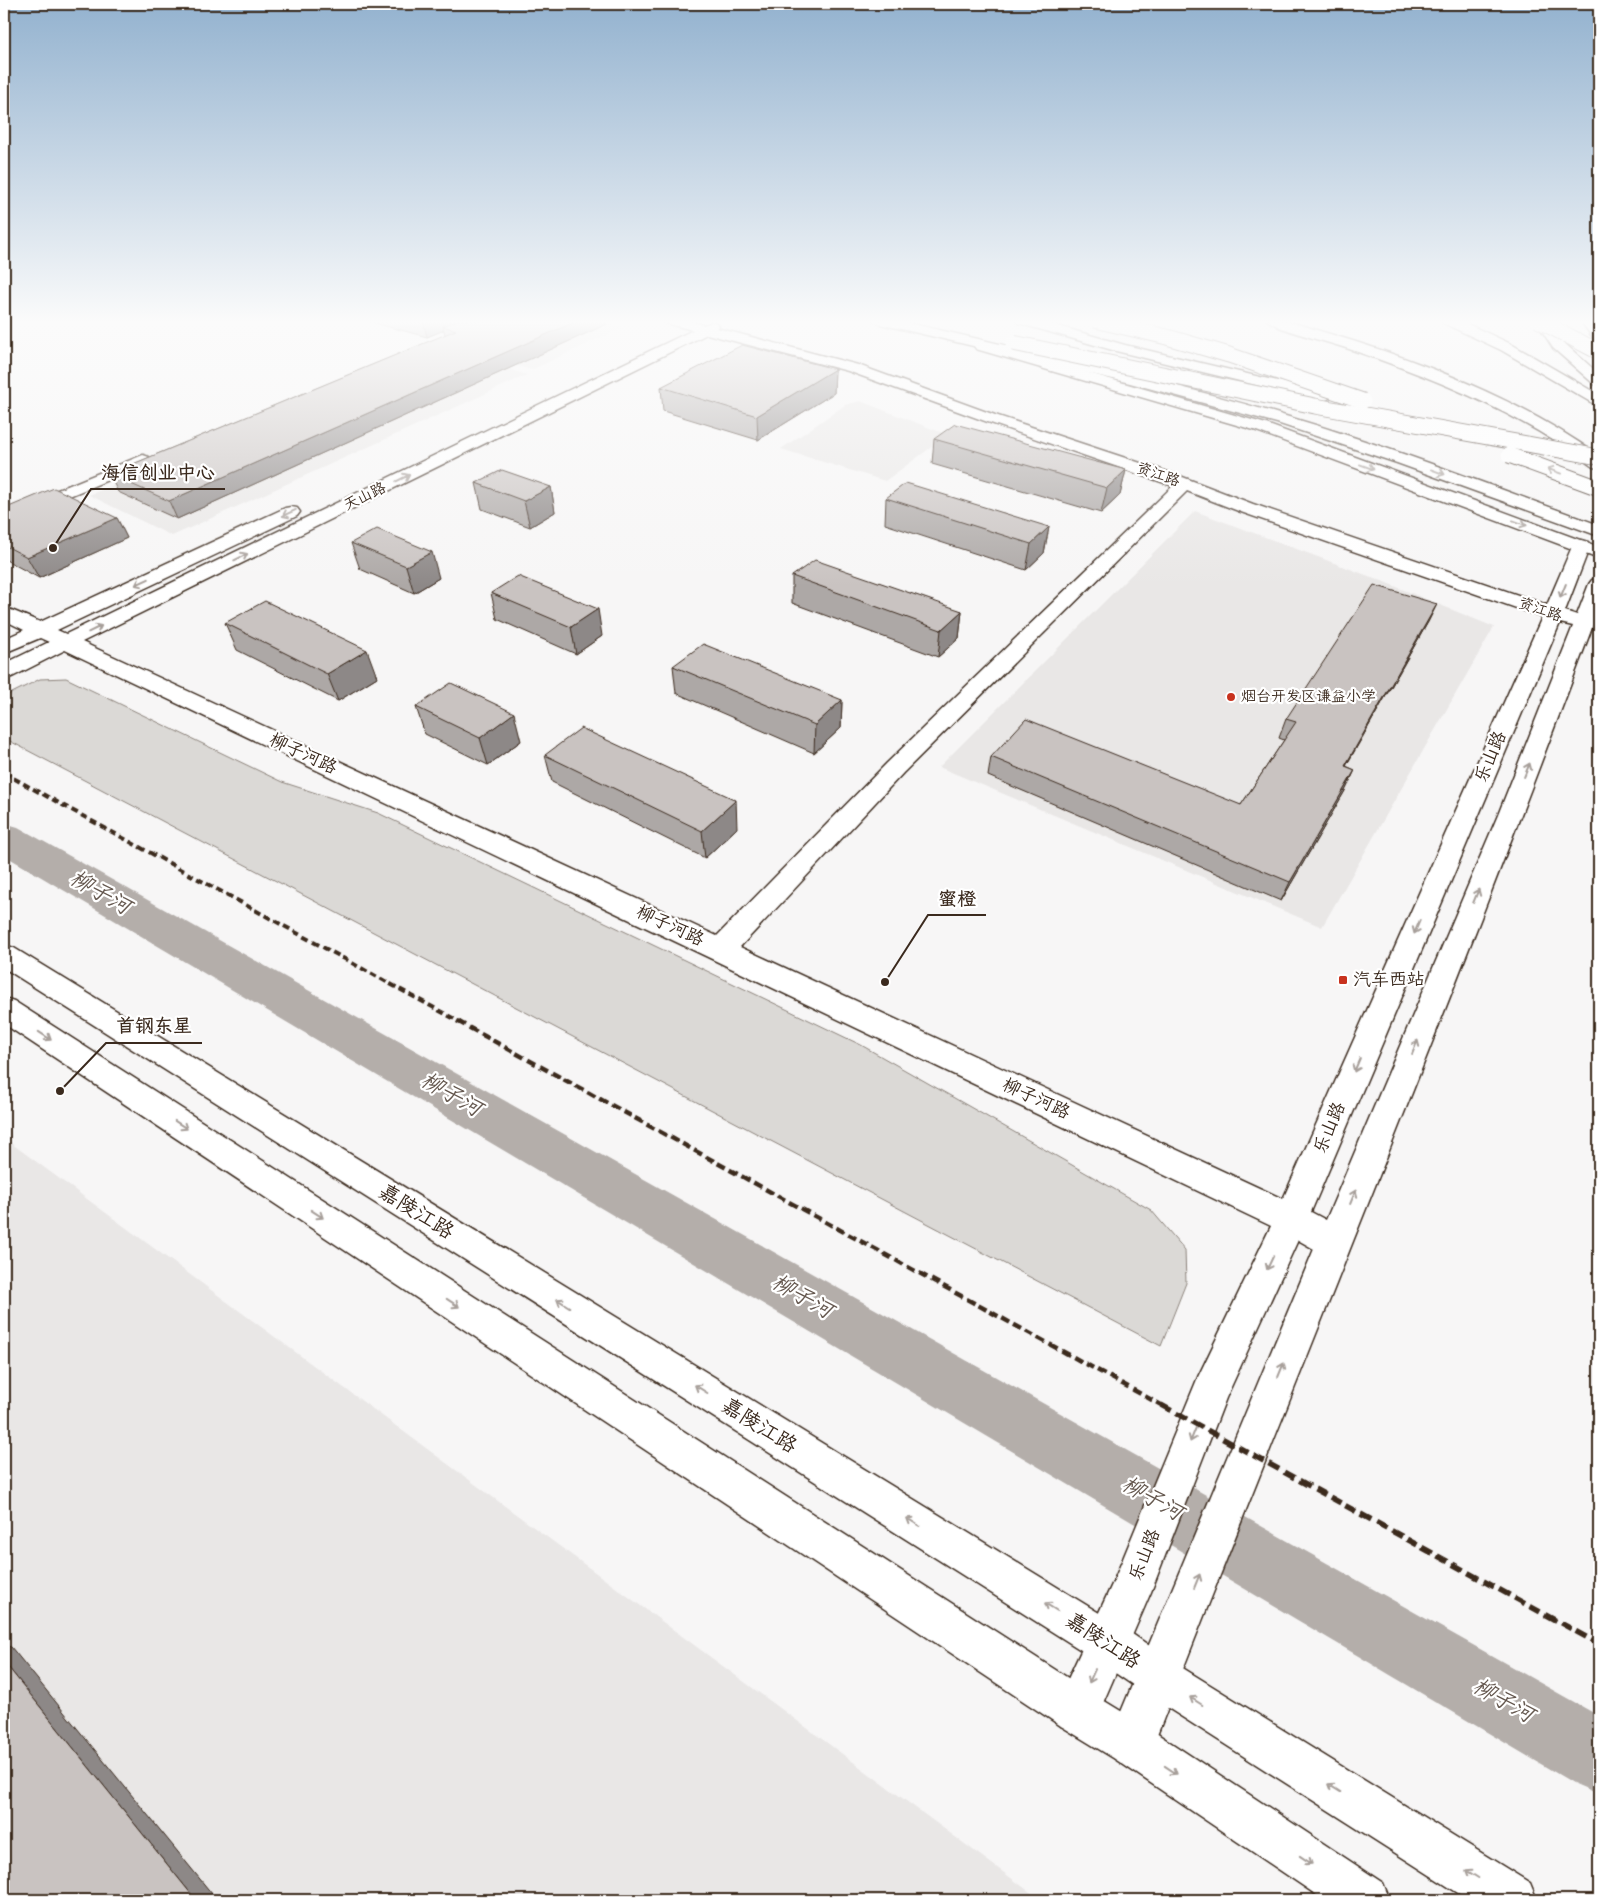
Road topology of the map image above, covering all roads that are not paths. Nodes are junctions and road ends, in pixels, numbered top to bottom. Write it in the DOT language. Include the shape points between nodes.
graph roads {
  1 [pos="513,409"];
  2 [pos="531,409"];
  3 [pos="965,409"];
  4 [pos="1197,409"];
  5 [pos="1242,409"];
  6 [pos="1331,409"];
  7 [pos="1386,409"];
  8 [pos="1397,409"];
  9 [pos="1509,409"];
  10 [pos="1599,444"];
  11 [pos="154,456"];
  12 [pos="1599,457"];
  13 [pos="400,460"];
  14 [pos="1599,463"];
  15 [pos="1185,484"];
  16 [pos="1599,488"];
  17 [pos="310,503"];
  18 [pos="4,518"];
  19 [pos="1599,532"];
  20 [pos="1591,546"];
  21 [pos="1599,584"];
  22 [pos="4,613"];
  23 [pos="1553,615"];
  24 [pos="1592,626"];
  25 [pos="40,630"];
  26 [pos="66,643"];
  27 [pos="4,647"];
  28 [pos="4,672"];
  29 [pos="720,950"];
  30 [pos="4,955"];
  31 [pos="4,1010"];
  32 [pos="1290,1219"];
  33 [pos="1335,1242"];
  34 [pos="1107,1642"];
  35 [pos="1158,1677"];
  36 [pos="1077,1710"];
  37 [pos="1131,1743"];
  38 [pos="1366,1900"];
  39 [pos="1513,1900"];
  1 -- 13 [label="main road, 天山路"];
  26 -- 2 [label="main road, 天山路, one-way"];
  3 -- 15 [label="main road, 资江路"];
  4 -- 20 [label="main road, one-way" via="1260,427"];
  5 -- 19 [label="main road, one-way" via="1387,453"];
  6 -- 12 [label="main road, bridge"];
  16 -- 7 [label="main road, one-way, bridge"];
  8 -- 10 [label="main road, bridge"];
  9 -- 14 [label="main road" via="1576,446"];
  11 -- 18 [label="main road"];
  15 -- 23 [label="main road, 资江路"];
  15 -- 29 [label="main road" via="895,768"];
  17 -- 25 [label="main road, one-way"];
  20 -- 23 [label="main road, 乐山路, one-way"];
  21 -- 24 [label="main road"];
  22 -- 25 [label="main road, 柳子河路"];
  23 -- 24 [label="main road, 资江路"];
  23 -- 32 [label="main road, 乐山路, one-way"];
  33 -- 24 [label="main road, one-way" via="1510,815"];
  25 -- 26 [label="main road, 柳子河路"];
  25 -- 27 [label="main road"];
  26 -- 28 [label="main road, 天山路"];
  26 -- 29 [label="main road, 柳子河路"];
  29 -- 32 [label="main road, 柳子河路"];
  34 -- 30 [label="main road, 嘉陵江路, one-way"];
  31 -- 36 [label="main road, one-way"];
  32 -- 33 [label="main road, 柳子河路"];
  32 -- 34 [label="main road, 乐山路, one-way" via="1211,1390"];
  35 -- 33 [label="main road, one-way"];
  34 -- 35 [label="main road, 嘉陵江路"];
  34 -- 36 [label="main road, 乐山路, one-way"];
  35 -- 37 [label="main road"];
  39 -- 35 [label="main road, 嘉陵江路, one-way"];
  36 -- 37 [label="main road"];
  37 -- 38 [label="main road, one-way"];
}
